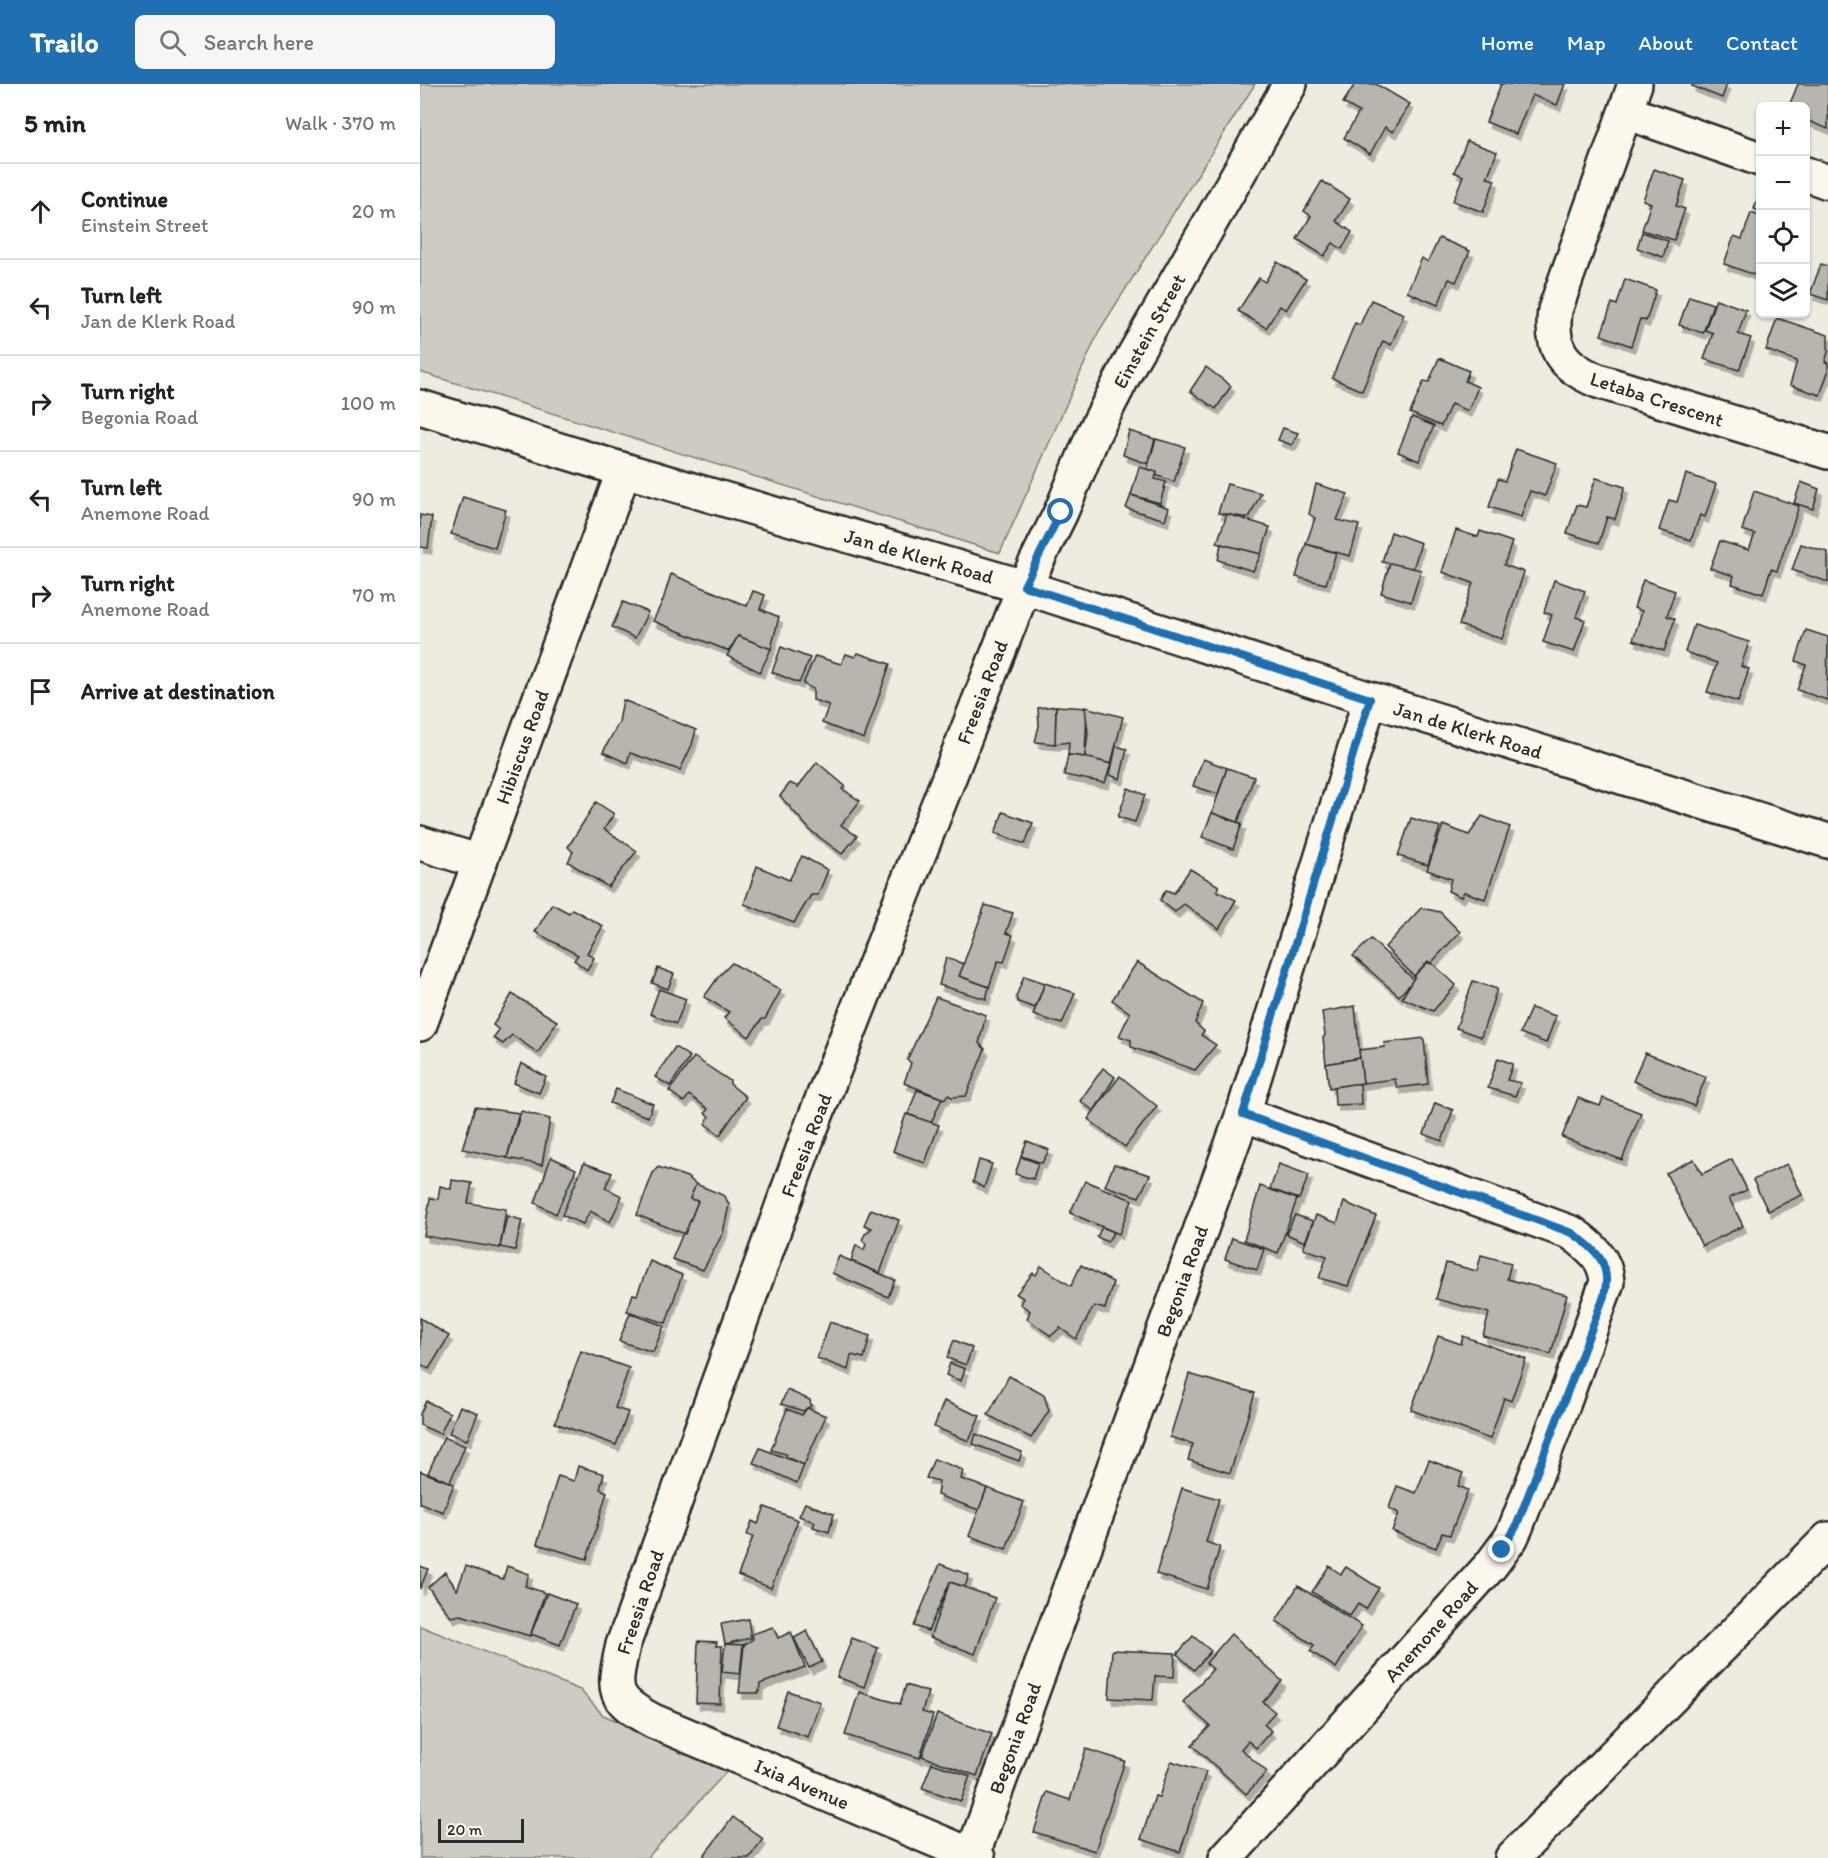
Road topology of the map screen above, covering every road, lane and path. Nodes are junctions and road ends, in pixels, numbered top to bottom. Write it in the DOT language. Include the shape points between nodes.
graph roads {
  1 [pos="1290,84"];
  2 [pos="1630,98"];
  3 [pos="1756,157"];
  4 [pos="1810,175"];
  5 [pos="1828,182"];
  6 [pos="420,407"];
  7 [pos="1828,452"];
  8 [pos="624,470"];
  9 [pos="1024,586"];
  10 [pos="1370,699"];
  11 [pos="1828,841"];
  12 [pos="420,843"];
  13 [pos="480,862"];
  14 [pos="420,1024"];
  15 [pos="1243,1114"];
  16 [pos="1828,1539"];
  17 [pos="629,1707"];
  18 [pos="975,1857"];
  19 [pos="1226,1858"];
  20 [pos="1512,1858"];
  1 -- 9 [label="street, Einstein Street" via="1132,359"];
  2 -- 3 [label="street"];
  2 -- 7 [label="street, Letaba Crescent" via="1555,310 1554,338 1561,355 1572,368 1598,381"];
  4 -- 5 [label="street"];
  6 -- 8 [label="street, Jan de Klerk Road"];
  8 -- 9 [label="street, Jan de Klerk Road"];
  8 -- 13 [label="street, Hibiscus Road"];
  9 -- 10 [label="street, Jan de Klerk Road"];
  9 -- 17 [label="street, Freesia Road" via="809,1133 623,1645 616,1684 618,1695"];
  10 -- 11 [label="street, Jan de Klerk Road"];
  10 -- 15 [label="street, Begonia Road"];
  12 -- 13 [label="street"];
  13 -- 14 [label="street, Hibiscus Road"];
  15 -- 18 [label="street, Begonia Road"];
  15 -- 19 [label="street, Anemone Road" via="1572,1233 1599,1256 1607,1271 1607,1282 1511,1538 1491,1565"];
  16 -- 20 [label="street"];
  17 -- 18 [label="street, Ixia Avenue" via="653,1721"];
}
